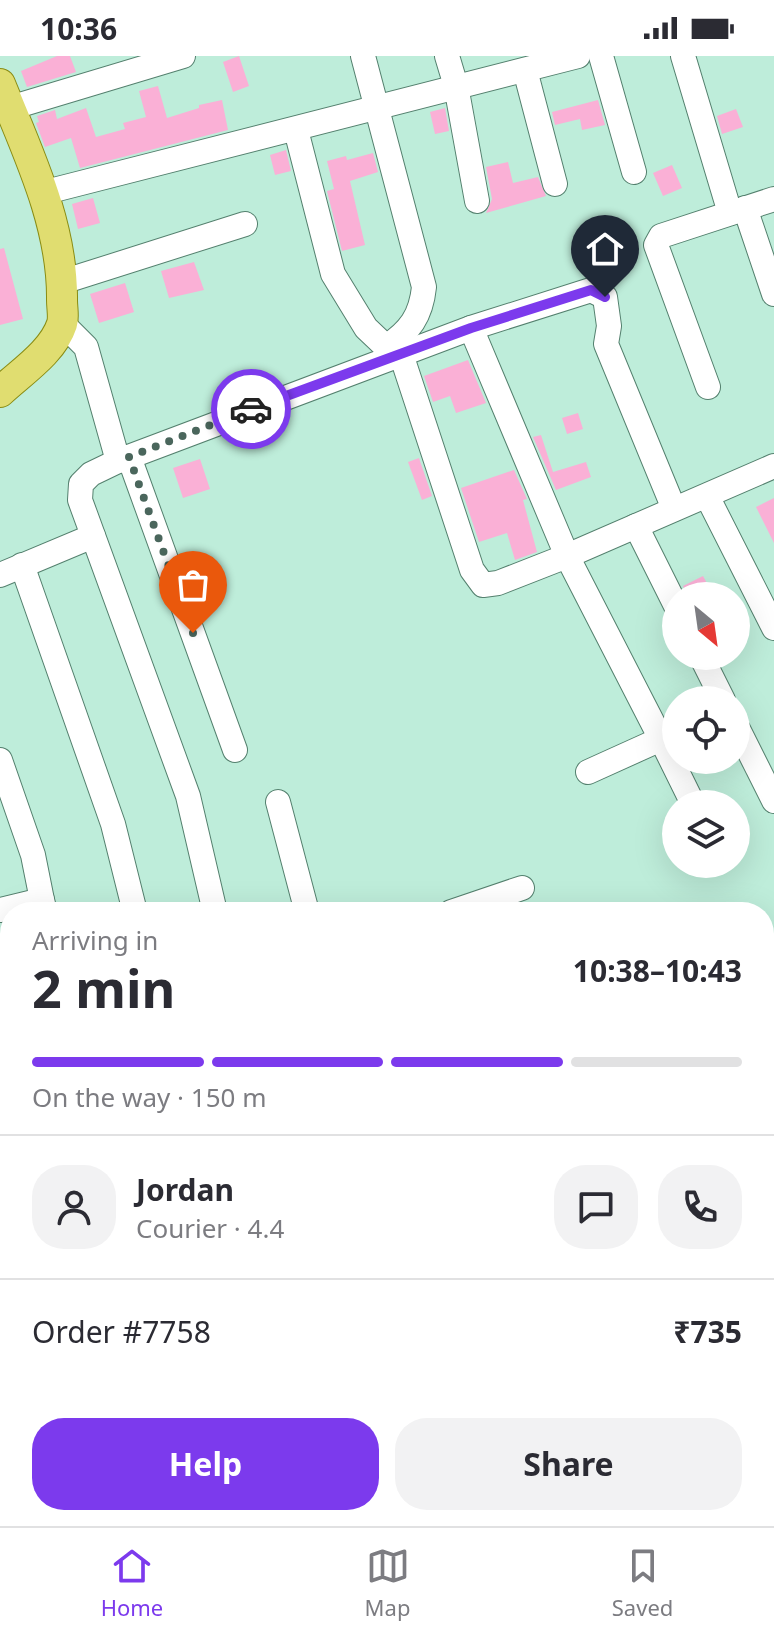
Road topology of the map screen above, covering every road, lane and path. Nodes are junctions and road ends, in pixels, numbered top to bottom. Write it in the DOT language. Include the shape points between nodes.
graph roads {
  1 [pos="183,56"];
  2 [pos="363,56"];
  3 [pos="447,56"];
  4 [pos="578,56"];
  5 [pos="601,56"];
  6 [pos="683,56"];
  7 [pos="525,70"];
  8 [pos="456,86"];
  9 [pos="5,96"];
  10 [pos="377,107"];
  11 [pos="296,130"];
  12 [pos="634,172"];
  13 [pos="555,184"];
  14 [pos="42,193"];
  15 [pos="774,199"];
  16 [pos="477,201"];
  17 [pos="738,210"];
  18 [pos="245,224"];
  19 [pos="62,282"];
  20 [pos="774,294"];
  21 [pos="62,323"];
  22 [pos="471,328"];
  23 [pos="393,353"];
  24 [pos="708,387"];
  25 [pos="0,392"];
  26 [pos="123,459"];
  27 [pos="774,466"];
  28 [pos="707,496"];
  29 [pos="674,509"];
  30 [pos="636,526"];
  31 [pos="93,536"];
  32 [pos="567,556"];
  33 [pos="11,570"];
  34 [pos="664,582"];
  35 [pos="774,628"];
  36 [pos="661,739"];
  37 [pos="235,750"];
  38 [pos="750,753"];
  39 [pos="0,760"];
  40 [pos="588,772"];
  41 [pos="686,790"];
  42 [pos="774,801"];
  43 [pos="278,802"];
  44 [pos="10,817"];
  45 [pos="522,888"];
  46 [pos="43,902"];
  47 [pos="132,902"];
  48 [pos="213,902"];
  49 [pos="304,902"];
  50 [pos="481,902"];
  1 -- 9 [label="street"];
  2 -- 10 [label="street"];
  3 -- 8 [label="street"];
  4 -- 7 [label="street"];
  5 -- 12 [label="street"];
  6 -- 17 [label="street"];
  7 -- 8 [label="street"];
  7 -- 13 [label="street"];
  8 -- 10 [label="street"];
  8 -- 16 [label="street"];
  9 -- 14 [label="main road"];
  10 -- 11 [label="street"];
  10 -- 23 [label="street" via="424,287 416,321"];
  11 -- 14 [label="street"];
  11 -- 23 [label="street" via="333,274 366,328"];
  14 -- 19 [label="main road" via="60,251"];
  15 -- 17 [label="street"];
  17 -- 20 [label="street"];
  17 -- 24 [label="street" via="661,236 656,245"];
  18 -- 19 [label="street"];
  19 -- 21 [label="main road"];
  21 -- 25 [label="main road" via="51,344"];
  21 -- 26 [label="street" via="86,347"];
  22 -- 23 [label="street"];
  22 -- 29 [label="street" via="591,290 605,297 606,344"];
  22 -- 32 [label="street"];
  23 -- 26 [label="street"];
  23 -- 32 [label="street" via="478,581 498,583"];
  26 -- 31 [label="street" via="81,484 80,500"];
  26 -- 37 [label="street"];
  27 -- 28 [label="street"];
  28 -- 29 [label="street"];
  28 -- 35 [label="street"];
  29 -- 30 [label="street"];
  30 -- 32 [label="street"];
  30 -- 34 [label="street"];
  31 -- 33 [label="street"];
  31 -- 48 [label="street" via="188,796"];
  32 -- 36 [label="street"];
  33 -- 47 [label="street" via="113,824"];
  36 -- 40 [label="street"];
  36 -- 41 [label="street"];
  38 -- 42 [label="street"];
  39 -- 44 [label="street"];
  43 -- 49 [label="street"];
  44 -- 46 [label="street" via="33,855"];
  45 -- 50 [label="street"];
}
